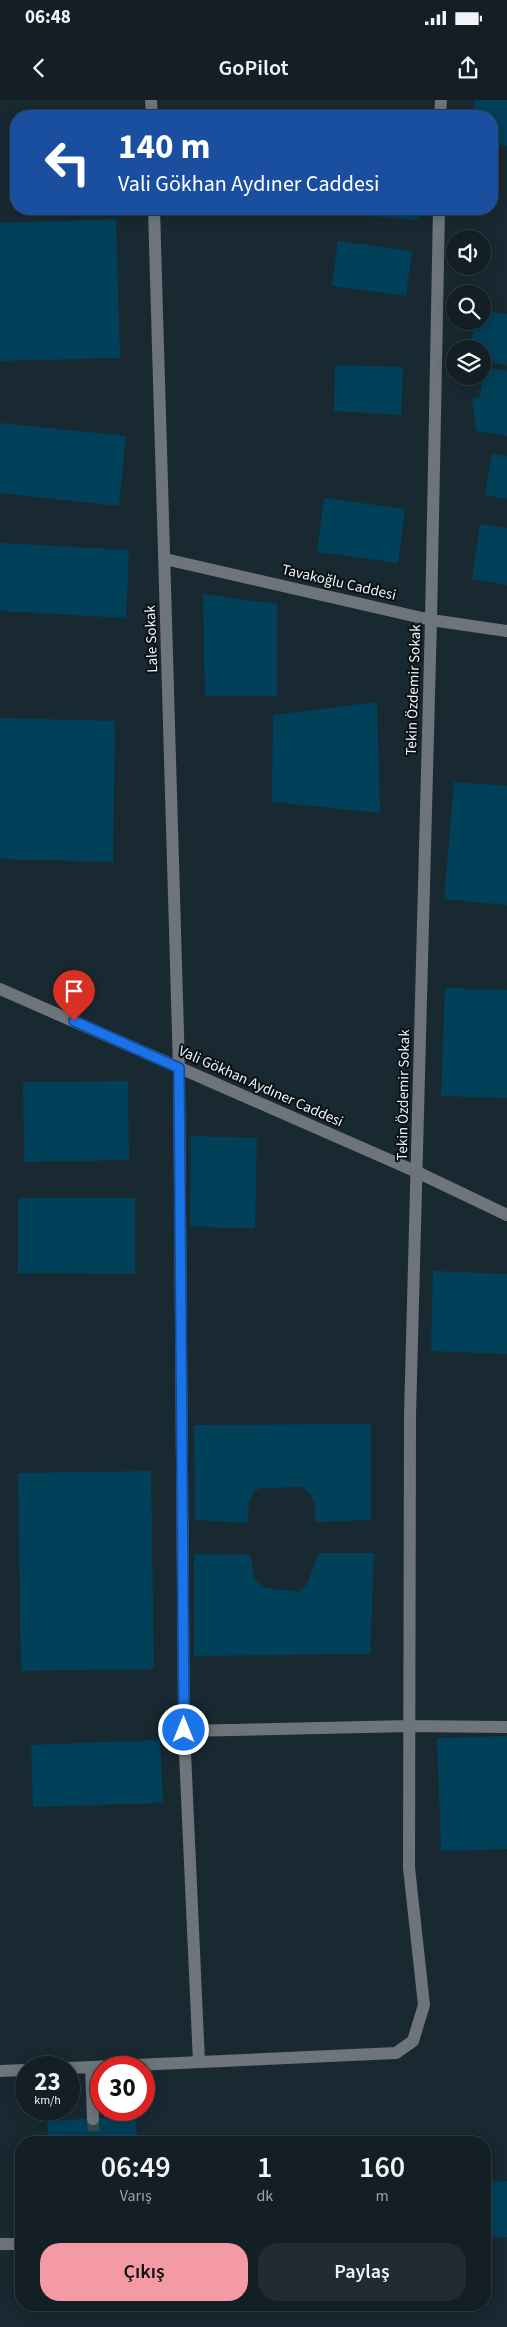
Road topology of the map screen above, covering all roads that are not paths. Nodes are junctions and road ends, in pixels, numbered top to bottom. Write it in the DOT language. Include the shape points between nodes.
graph roads {
  1 [pos="154,215"];
  2 [pos="438,215"];
  3 [pos="165,559"];
  4 [pos="431,620"];
  5 [pos="507,631"];
  6 [pos="0,989"];
  7 [pos="179,1068"];
  8 [pos="417,1172"];
  9 [pos="507,1215"];
  10 [pos="409,1726"];
  11 [pos="507,1727"];
  12 [pos="184,1730"];
  13 [pos="200,2062"];
  14 [pos="155,2064"];
  15 [pos="15,2071"];
  16 [pos="0,2072"];
  17 [pos="0,2244"];
  18 [pos="15,2244"];
  1 -- 3 [label="street, Lale Sokak"];
  2 -- 4 [label="street, Tekin Özdemir Sokak"];
  3 -- 4 [label="street, Tavakoğlu Caddesi"];
  3 -- 7 [label="street, Lale Sokak"];
  4 -- 5 [label="street, Tavakoğlu Caddesi"];
  4 -- 8 [label="street, Tekin Özdemir Sokak"];
  6 -- 7 [label="street, Vali Gökhan Aydıner Caddesi"];
  7 -- 8 [label="street, Vali Gökhan Aydıner Caddesi"];
  7 -- 12 [label="street, Lale Sokak"];
  8 -- 9 [label="street, Vali Gökhan Aydıner Caddesi"];
  8 -- 10 [label="street, Tekin Özdemir Sokak" via="410,1416"];
  10 -- 11 [label="street"];
  10 -- 12 [label="street"];
  10 -- 13 [label="street, Tekin Özdemir Sokak" via="409,1868 424,2005 413,2040 396,2053"];
  12 -- 13 [label="street, Lale Sokak"];
  13 -- 14 [label="street, Tekin Özdemir Sokak"];
  15 -- 16 [label="street"];
  17 -- 18 [label="street"];
}
